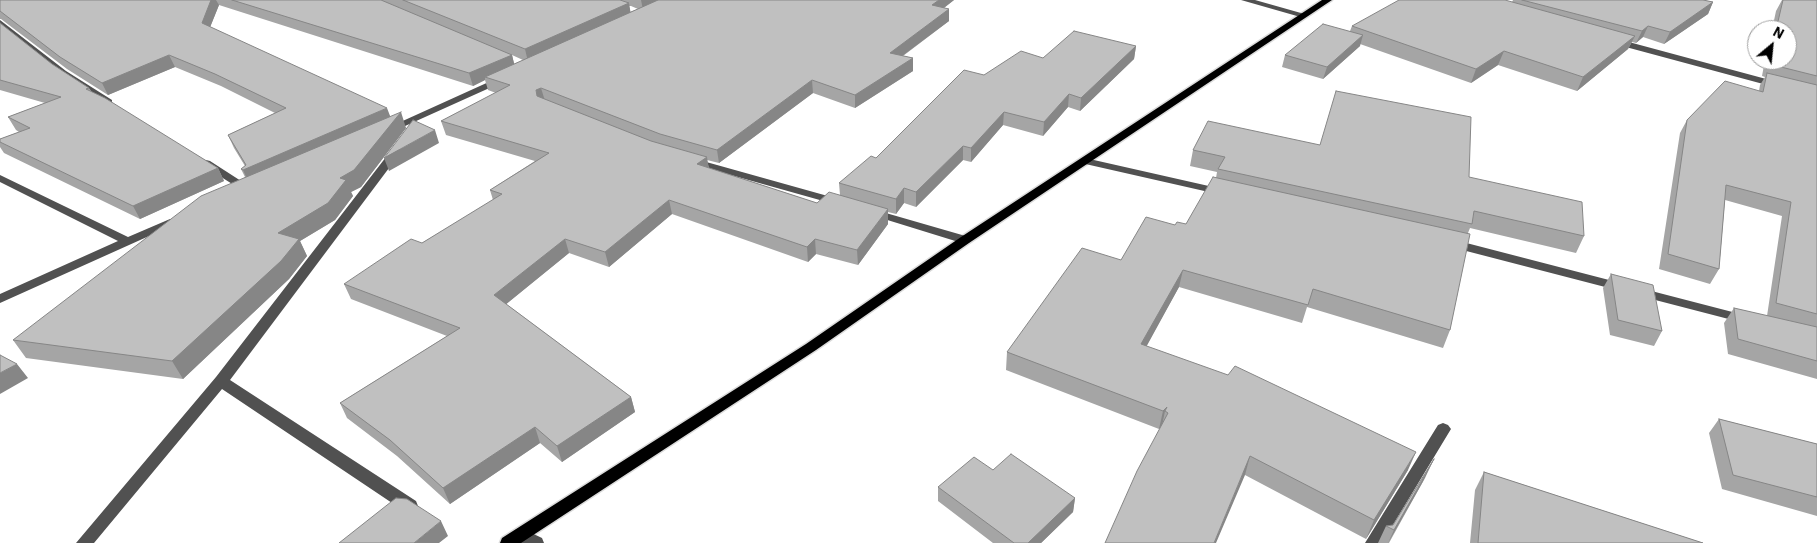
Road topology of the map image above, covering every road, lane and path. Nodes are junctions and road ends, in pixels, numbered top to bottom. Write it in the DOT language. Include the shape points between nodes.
graph roads {
  1 [pos="1246,0"];
  2 [pos="1328,0"];
  3 [pos="1304,15"];
  4 [pos="0,23"];
  5 [pos="1605,39"];
  6 [pos="510,75"];
  7 [pos="1788,88"];
  8 [pos="121,110"];
  9 [pos="425,114"];
  10 [pos="381,133"];
  11 [pos="194,155"];
  12 [pos="677,156"];
  13 [pos="1085,161"];
  14 [pos="0,178"];
  15 [pos="250,190"];
  16 [pos="1230,193"];
  17 [pos="188,216"];
  18 [pos="965,240"];
  19 [pos="127,241"];
  20 [pos="1442,241"];
  21 [pos="0,299"];
  22 [pos="1759,323"];
  23 [pos="221,381"];
  24 [pos="1443,429"];
  25 [pos="410,506"];
  26 [pos="514,539"];
  27 [pos="84,543"];
  28 [pos="536,543"];
  29 [pos="1373,543"];
  1 -- 3 [label="street"];
  2 -- 3 [label="main road"];
  3 -- 13 [label="main road"];
  4 -- 8 [label="street" via="63,73"];
  5 -- 7 [label="street"];
  6 -- 9 [label="street"];
  9 -- 10 [label="street"];
  9 -- 23 [label="street"];
  11 -- 15 [label="street"];
  12 -- 18 [label="street"];
  13 -- 16 [label="street"];
  13 -- 18 [label="main road"];
  14 -- 19 [label="street"];
  17 -- 19 [label="street"];
  18 -- 26 [label="main road" via="811,347"];
  19 -- 21 [label="street"];
  20 -- 22 [label="street"];
  23 -- 25 [label="street"];
  23 -- 27 [label="street"];
  24 -- 29 [label="street"];
  26 -- 28 [label="street"];
}
